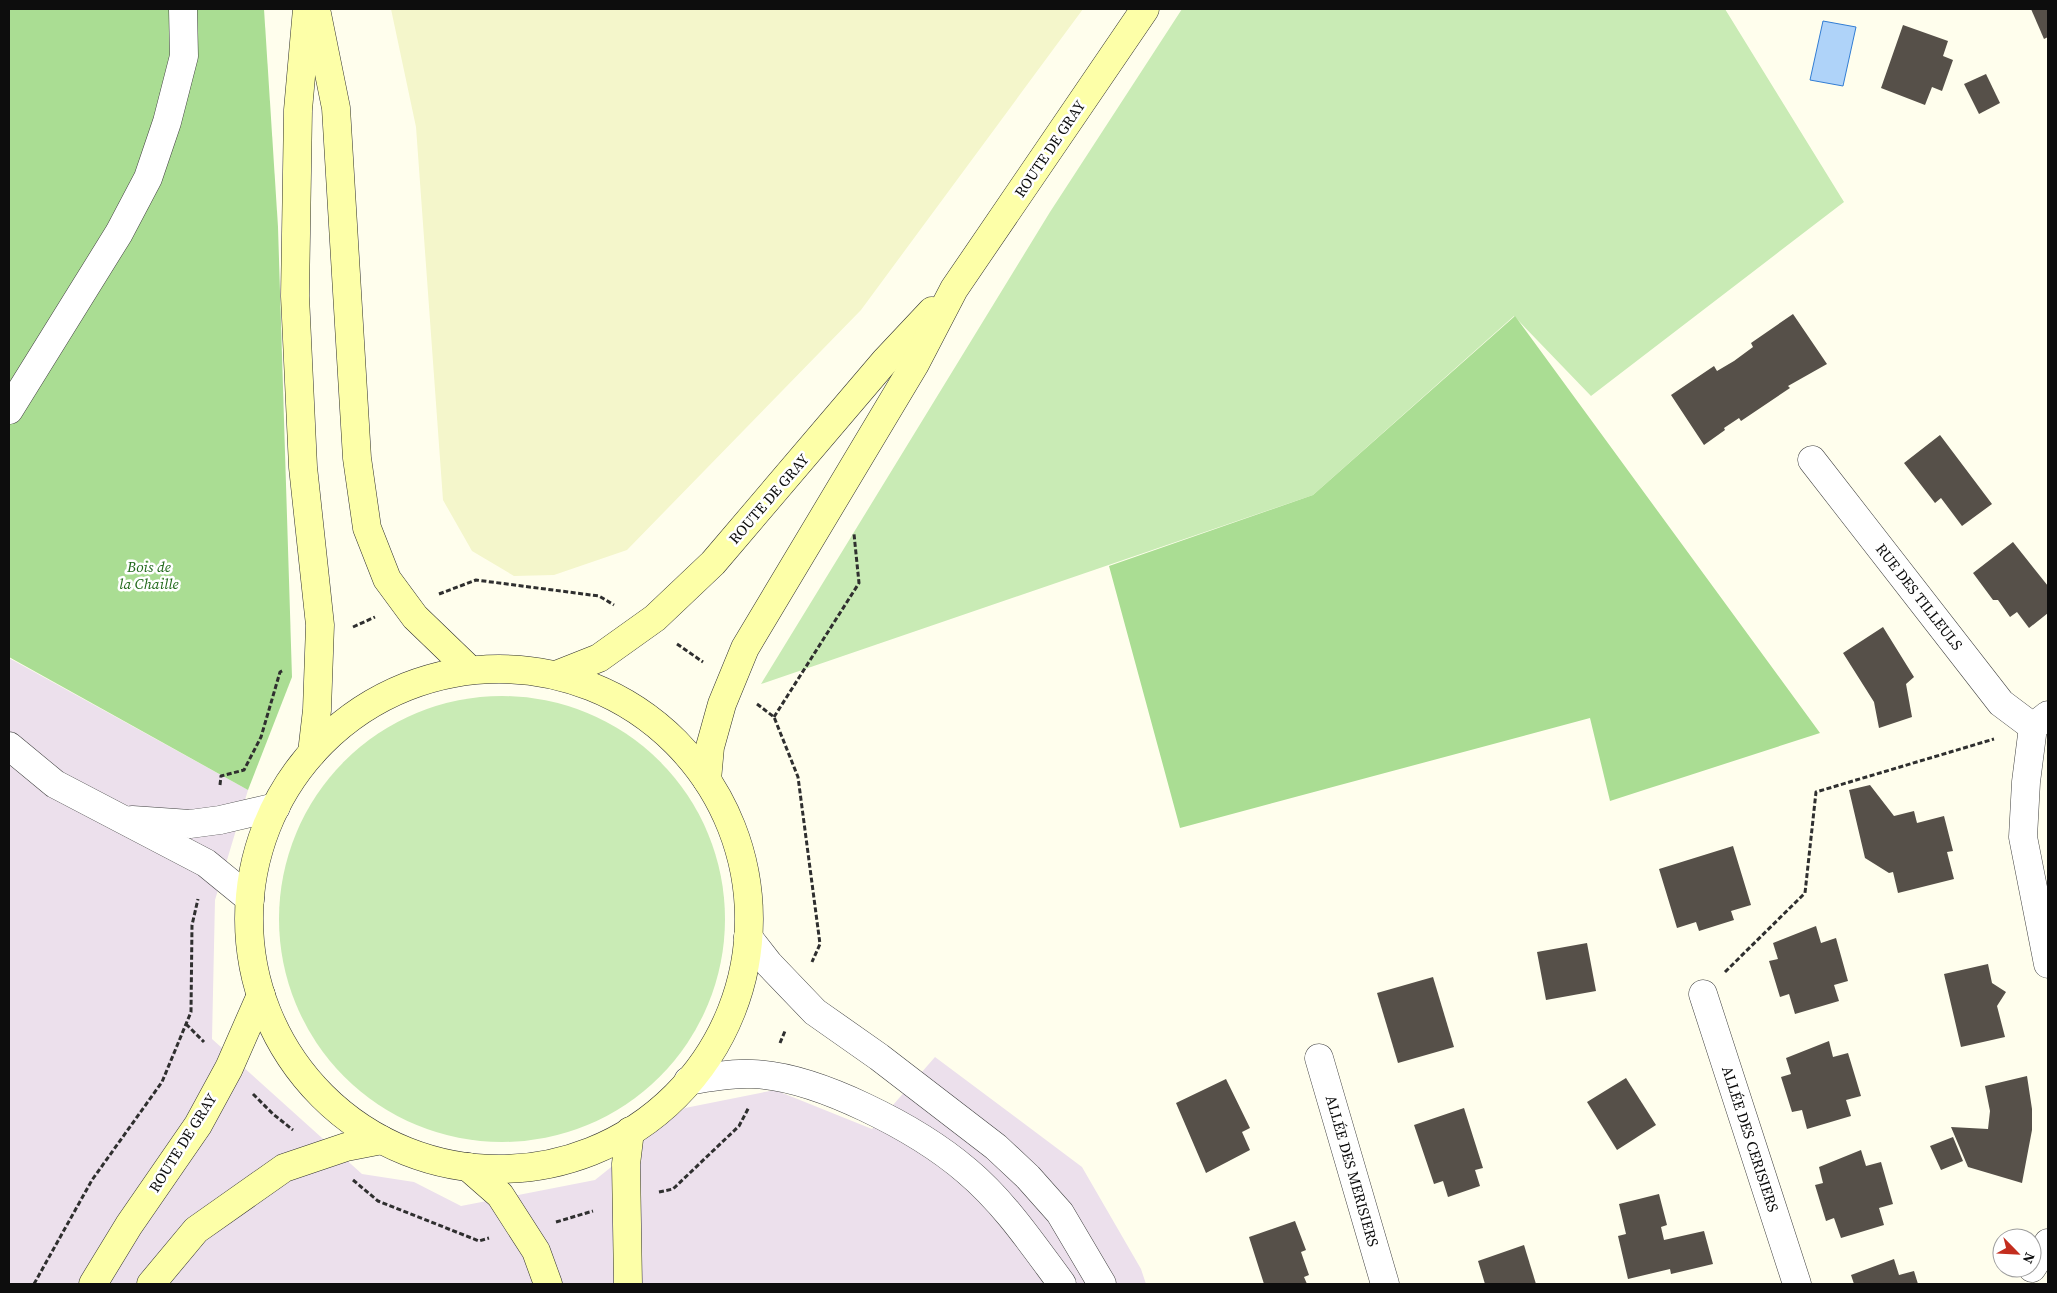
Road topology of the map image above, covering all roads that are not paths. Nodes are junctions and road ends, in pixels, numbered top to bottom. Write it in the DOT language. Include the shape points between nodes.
graph roads {
  1 [pos="183,9"];
  2 [pos="307,9"];
  3 [pos="316,9"];
  4 [pos="1145,9"];
  5 [pos="954,289"];
  6 [pos="9,410"];
  7 [pos="1812,460"];
  8 [pos="470,670"];
  9 [pos="556,675"];
  10 [pos="2040,721"];
  11 [pos="9,746"];
  12 [pos="312,753"];
  13 [pos="707,780"];
  14 [pos="276,807"];
  15 [pos="121,819"];
  16 [pos="250,899"];
  17 [pos="748,937"];
  18 [pos="2048,964"];
  19 [pos="261,994"];
  20 [pos="1703,994"];
  21 [pos="1319,1058"];
  22 [pos="688,1081"];
  23 [pos="630,1131"];
  24 [pos="382,1140"];
  25 [pos="468,1167"];
  26 [pos="93,1284"];
  27 [pos="151,1284"];
  28 [pos="548,1284"];
  29 [pos="628,1284"];
  30 [pos="1062,1284"];
  31 [pos="1102,1284"];
  32 [pos="1385,1284"];
  33 [pos="1797,1284"];
  1 -- 6 [label="street" via="184,56 148,178 119,234"];
  2 -- 12 [label="main road" via="298,110 295,296 303,467 320,625"];
  3 -- 8 [label="main road" via="336,108 357,458 367,528 388,579 450,653"];
  4 -- 5 [label="main road, ROUTE DE GRAY"];
  5 -- 9 [label="main road, ROUTE DE GRAY" via="885,361 713,563 655,618 599,658"];
  5 -- 13 [label="main road, ROUTE DE GRAY" via="915,364 746,648 722,704 710,747"];
  7 -- 10 [label="street, RUE DES TILLEULS" via="2001,704"];
  8 -- 9 [label="main road" via="508,668"];
  8 -- 12 [label="main road" via="434,677 367,706"];
  9 -- 13 [label="main road" via="601,690 642,713 666,732"];
  10 -- 18 [label="street" via="2026,782 2023,837"];
  11 -- 15 [label="street" via="55,784"];
  12 -- 14 [label="main road"];
  13 -- 17 [label="main road" via="721,804 741,855 749,910"];
  14 -- 15 [label="street" via="190,824"];
  14 -- 16 [label="main road" via="254,868"];
  15 -- 16 [label="street" via="206,863"];
  16 -- 19 [label="main road" via="250,931"];
  17 -- 22 [label="main road" via="741,982 728,1018 715,1044"];
  17 -- 31 [label="street" via="815,1012 996,1147 1028,1177 1060,1214"];
  19 -- 24 [label="main road" via="284,1046 307,1079 329,1102"];
  19 -- 26 [label="main road, ROUTE DE GRAY" via="229,1068 198,1125"];
  20 -- 33 [label="street, ALLÉE DES CERISIERS"];
  21 -- 32 [label="street, ALLÉE DES MERISIERS"];
  22 -- 23 [label="main road" via="661,1108"];
  22 -- 30 [label="street" via="716,1076 764,1075 817,1088 867,1108 918,1134 968,1171 1008,1213"];
  23 -- 25 [label="main road" via="606,1145 552,1163 496,1169"];
  23 -- 29 [label="main road" via="626,1164"];
  24 -- 25 [label="main road" via="424,1157"];
  24 -- 27 [label="main road" via="284,1168 196,1230"];
  25 -- 28 [label="main road" via="500,1196 536,1251"];
}
